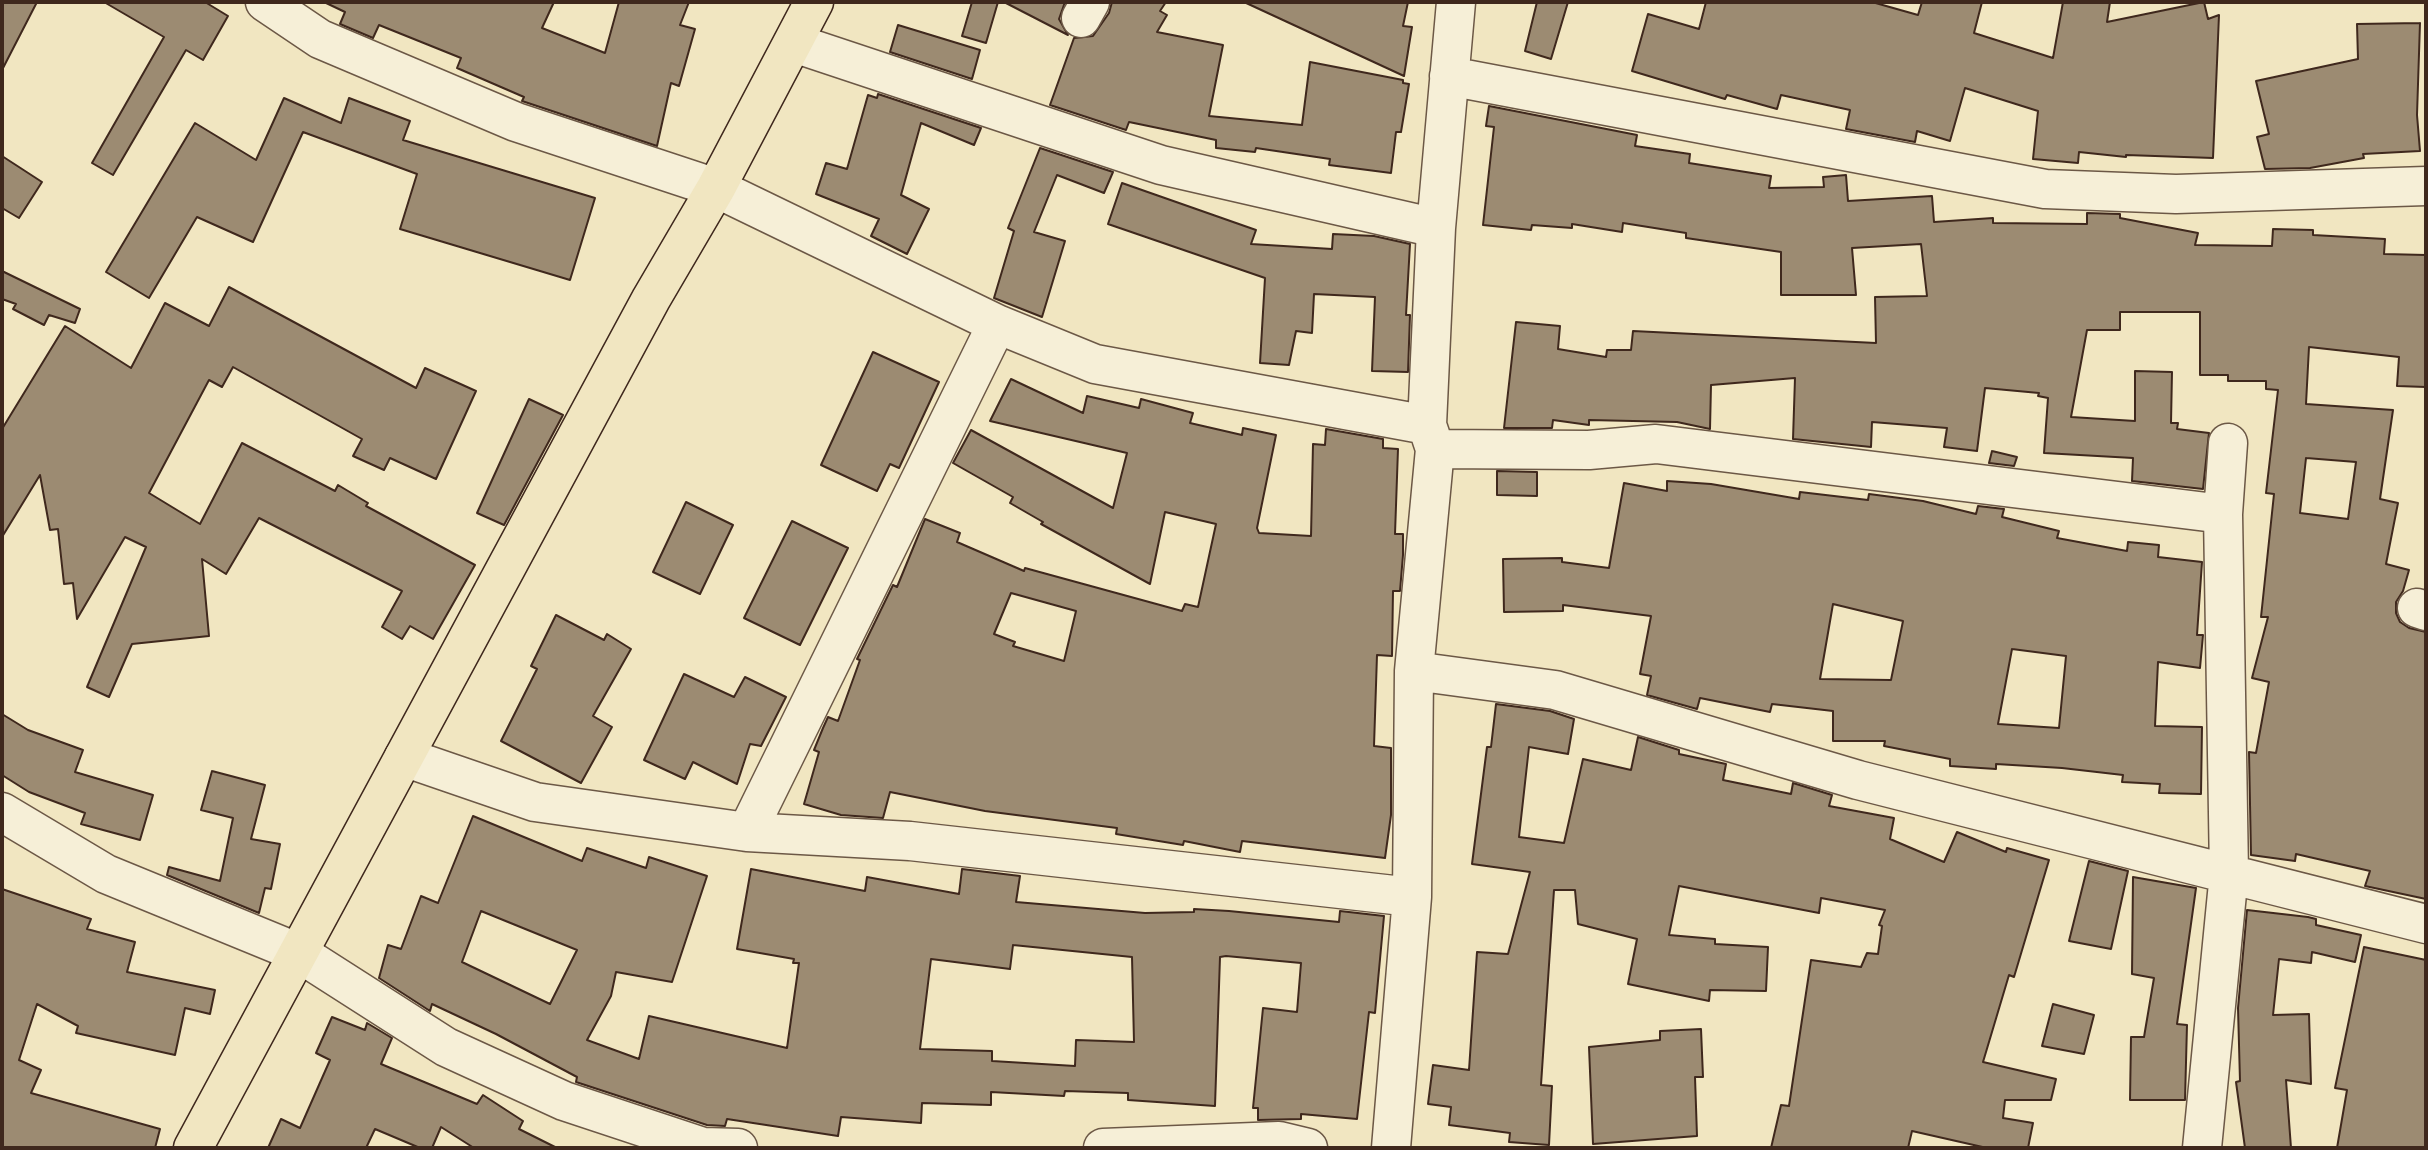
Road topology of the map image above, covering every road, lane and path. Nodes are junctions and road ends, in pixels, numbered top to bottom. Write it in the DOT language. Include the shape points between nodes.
graph roads {
  1 [pos="266,2"];
  2 [pos="814,2"];
  3 [pos="1456,2"];
  4 [pos="794,43"];
  5 [pos="1450,76"];
  6 [pos="2426,186"];
  7 [pos="716,188"];
  8 [pos="1436,228"];
  9 [pos="998,324"];
  10 [pos="1431,437"];
  11 [pos="2228,443"];
  12 [pos="2223,514"];
  13 [pos="1414,671"];
  14 [pos="404,757"];
  15 [pos="2,811"];
  16 [pos="747,832"];
  17 [pos="2229,873"];
  18 [pos="1412,897"];
  19 [pos="2426,924"];
  20 [pos="299,953"];
  21 [pos="194,1148"];
  22 [pos="738,1148"];
  23 [pos="1103,1148"];
  24 [pos="1308,1148"];
  25 [pos="1391,1148"];
  26 [pos="2203,1148"];
  1 -- 7 [label="street" via="320,39 516,122"];
  2 -- 4 [label="main road"];
  3 -- 5 [label="street"];
  4 -- 7 [label="main road"];
  4 -- 8 [label="street" via="1161,165"];
  5 -- 6 [label="street" via="2045,189 2176,194"];
  5 -- 8 [label="street"];
  7 -- 9 [label="street"];
  7 -- 14 [label="main road"];
  8 -- 10 [label="street"];
  9 -- 10 [label="street" via="1095,364"];
  9 -- 16 [label="street"];
  10 -- 12 [label="street" via="1589,450 1656,444"];
  10 -- 13 [label="street"];
  11 -- 12 [label="street"];
  12 -- 17 [label="street"];
  13 -- 17 [label="street" via="1555,691 1858,780"];
  13 -- 18 [label="street"];
  14 -- 16 [label="street" via="536,802"];
  14 -- 20 [label="main road"];
  15 -- 20 [label="street" via="106,874"];
  16 -- 18 [label="street" via="909,841"];
  17 -- 19 [label="street"];
  17 -- 26 [label="street"];
  18 -- 25 [label="street"];
  20 -- 21 [label="main road"];
  20 -- 22 [label="street" via="446,1047 564,1101 703,1147"];
  23 -- 24 [label="street" via="1279,1141"];
}
